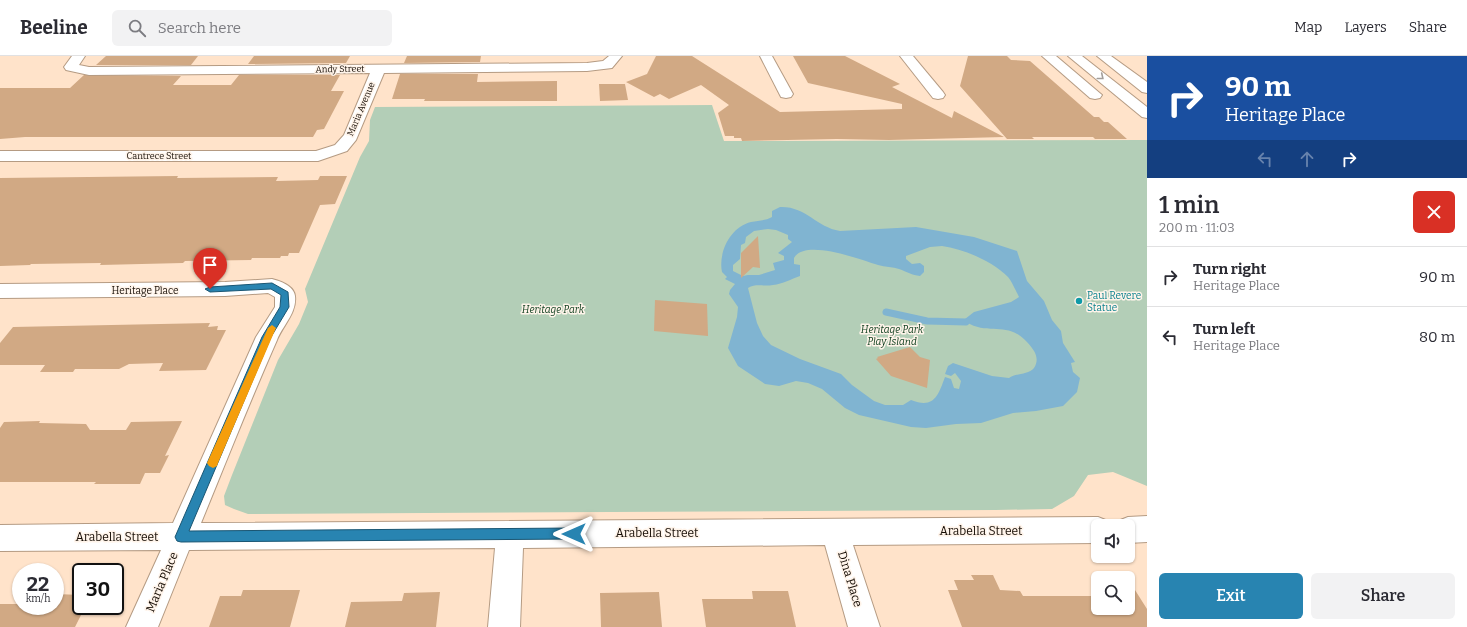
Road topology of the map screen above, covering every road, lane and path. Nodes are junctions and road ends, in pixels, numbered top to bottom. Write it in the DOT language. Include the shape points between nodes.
graph roads {
  1 [pos="228,56"];
  2 [pos="616,56"];
  3 [pos="766,56"];
  4 [pos="906,56"];
  5 [pos="1048,56"];
  6 [pos="1074,56"];
  7 [pos="1103,56"];
  8 [pos="77,57"];
  9 [pos="379,68"];
  10 [pos="216,70"];
  11 [pos="1147,90"];
  12 [pos="786,94"];
  13 [pos="938,95"];
  14 [pos="1095,95"];
  15 [pos="1147,114"];
  16 [pos="0,156"];
  17 [pos="318,156"];
  18 [pos="0,291"];
  19 [pos="1147,529"];
  20 [pos="1091,530"];
  21 [pos="1135,530"];
  22 [pos="835,532"];
  23 [pos="510,534"];
  24 [pos="181,537"];
  25 [pos="0,538"];
  26 [pos="142,627"];
  27 [pos="504,627"];
  28 [pos="864,627"];
  1 -- 10 [label="street"];
  2 -- 9 [label="street, Andy Street" via="607,65 587,67"];
  3 -- 12 [label="street"];
  4 -- 13 [label="street"];
  5 -- 14 [label="street"];
  6 -- 15 [label="street, one-way"];
  7 -- 11 [label="street"];
  8 -- 10 [label="street, Andy Street" via="71,67 89,71"];
  9 -- 10 [label="street, Andy Street"];
  9 -- 17 [label="street, Maria Avenue" via="351,137 340,148"];
  16 -- 17 [label="street, Cantrece Street"];
  18 -- 24 [label="street, Heritage Place" via="225,289 272,286 285,294 285,307 267,337"];
  19 -- 21 [label="street"];
  20 -- 22 [label="street, Arabella Street"];
  22 -- 23 [label="street, Arabella Street"];
  22 -- 28 [label="street, Dina Place"];
  23 -- 24 [label="street, Arabella Street"];
  23 -- 27 [label="street"];
  24 -- 25 [label="street, Arabella Street"];
  24 -- 26 [label="street, Maria Place"];
}
